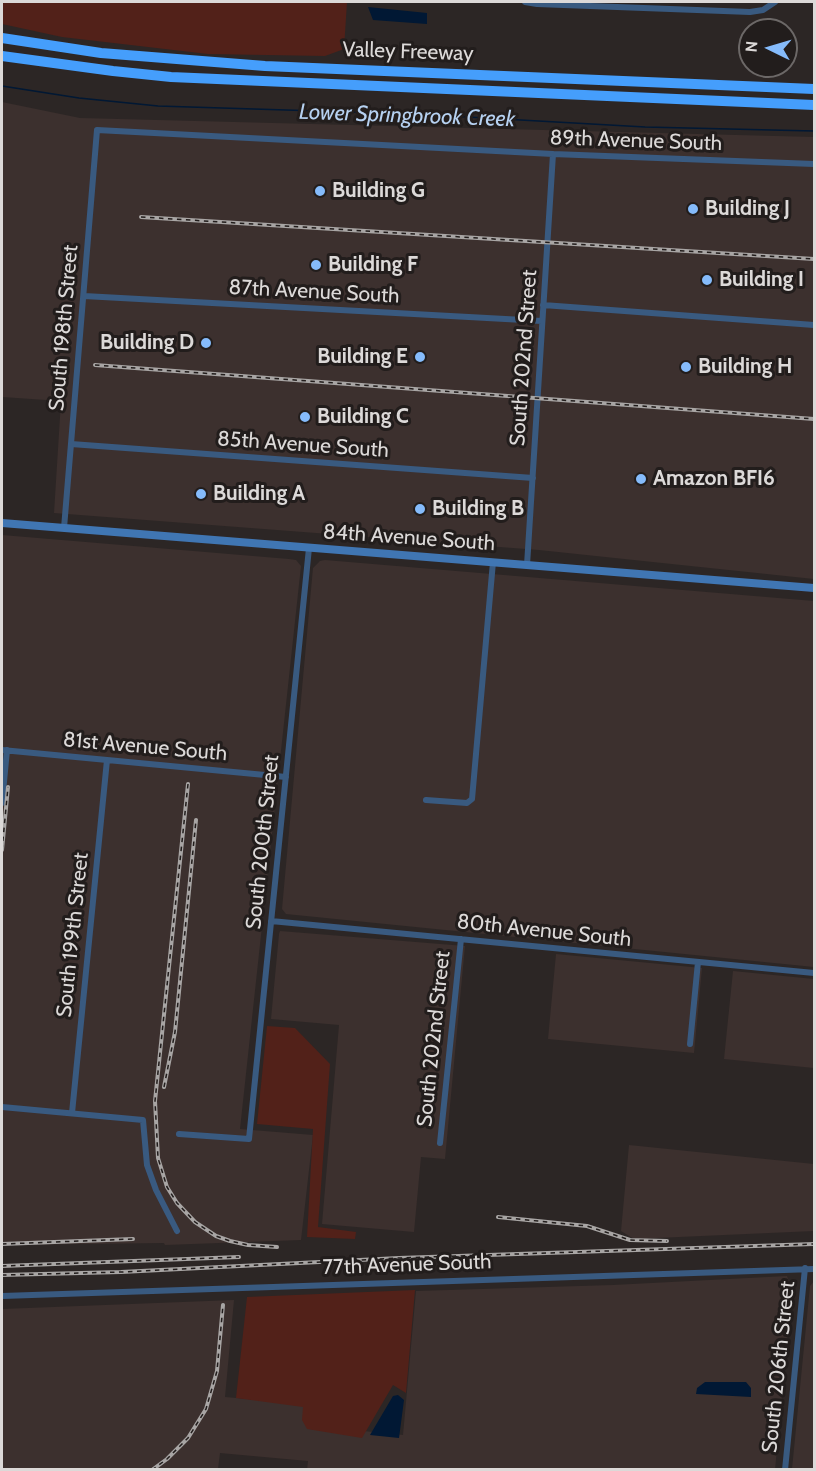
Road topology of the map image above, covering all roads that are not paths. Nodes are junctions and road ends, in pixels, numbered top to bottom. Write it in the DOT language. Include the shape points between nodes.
graph roads {
  1 [pos="525,2"];
  2 [pos="775,2"];
  3 [pos="2,38"];
  4 [pos="2,43"];
  5 [pos="2,56"];
  6 [pos="265,66"];
  7 [pos="814,89"];
  8 [pos="814,105"];
  9 [pos="97,130"];
  10 [pos="553,154"];
  11 [pos="814,164"];
  12 [pos="84,296"];
  13 [pos="543,305"];
  14 [pos="543,321"];
  15 [pos="814,325"];
  16 [pos="71,444"];
  17 [pos="533,478"];
  18 [pos="2,523"];
  19 [pos="64,528"];
  20 [pos="309,548"];
  21 [pos="493,562"];
  22 [pos="527,565"];
  23 [pos="814,588"];
  24 [pos="4,750"];
  25 [pos="107,760"];
  26 [pos="286,777"];
  27 [pos="426,800"];
  28 [pos="2,803"];
  29 [pos="271,921"];
  30 [pos="461,939"];
  31 [pos="698,962"];
  32 [pos="814,973"];
  33 [pos="690,1044"];
  34 [pos="2,1107"];
  35 [pos="72,1113"];
  36 [pos="178,1134"];
  37 [pos="440,1143"];
  38 [pos="177,1231"];
  39 [pos="805,1268"];
  40 [pos="814,1269"];
  41 [pos="2,1296"];
  42 [pos="785,1470"];
  1 -- 2 [label="street" via="750,12 769,8"];
  3 -- 6 [label="highway, Valley Freeway" via="101,53"];
  4 -- 6 [label="highway" via="132,61"];
  5 -- 8 [label="highway, Valley Freeway" via="171,77"];
  6 -- 7 [label="highway, Valley Freeway"];
  9 -- 10 [label="street, 89th Avenue South"];
  9 -- 12 [label="street, South 198th Street"];
  10 -- 11 [label="street, 89th Avenue South"];
  10 -- 13 [label="street, South 202nd Street"];
  12 -- 14 [label="street, 87th Avenue South"];
  12 -- 16 [label="street, South 198th Street"];
  13 -- 14 [label="street, South 202nd Street"];
  13 -- 15 [label="street"];
  14 -- 17 [label="street, South 202nd Street"];
  16 -- 17 [label="street, 85th Avenue South"];
  16 -- 19 [label="street, South 198th Street"];
  17 -- 22 [label="street, South 202nd Street"];
  18 -- 19 [label="main road, 84th Avenue South"];
  19 -- 20 [label="main road, 84th Avenue South"];
  20 -- 21 [label="main road, 84th Avenue South"];
  20 -- 26 [label="street, South 200th Street"];
  21 -- 22 [label="main road, 84th Avenue South"];
  21 -- 27 [label="street" via="472,799 467,803"];
  22 -- 23 [label="main road, 84th Avenue South"];
  24 -- 25 [label="street, 81st Avenue South"];
  24 -- 28 [label="street"];
  25 -- 26 [label="street, 81st Avenue South"];
  25 -- 35 [label="street, South 199th Street"];
  26 -- 29 [label="street, South 200th Street"];
  29 -- 30 [label="street, 80th Avenue South"];
  29 -- 36 [label="street, South 200th Street" via="249,1139"];
  30 -- 31 [label="street, 80th Avenue South"];
  30 -- 37 [label="street, South 202nd Street"];
  31 -- 32 [label="street, 80th Avenue South"];
  31 -- 33 [label="street"];
  34 -- 35 [label="street"];
  35 -- 38 [label="street" via="143,1120 147,1165"];
  39 -- 40 [label="street, 77th Avenue South"];
  39 -- 41 [label="street, 77th Avenue South"];
  39 -- 42 [label="street, South 206th Street"];
}
